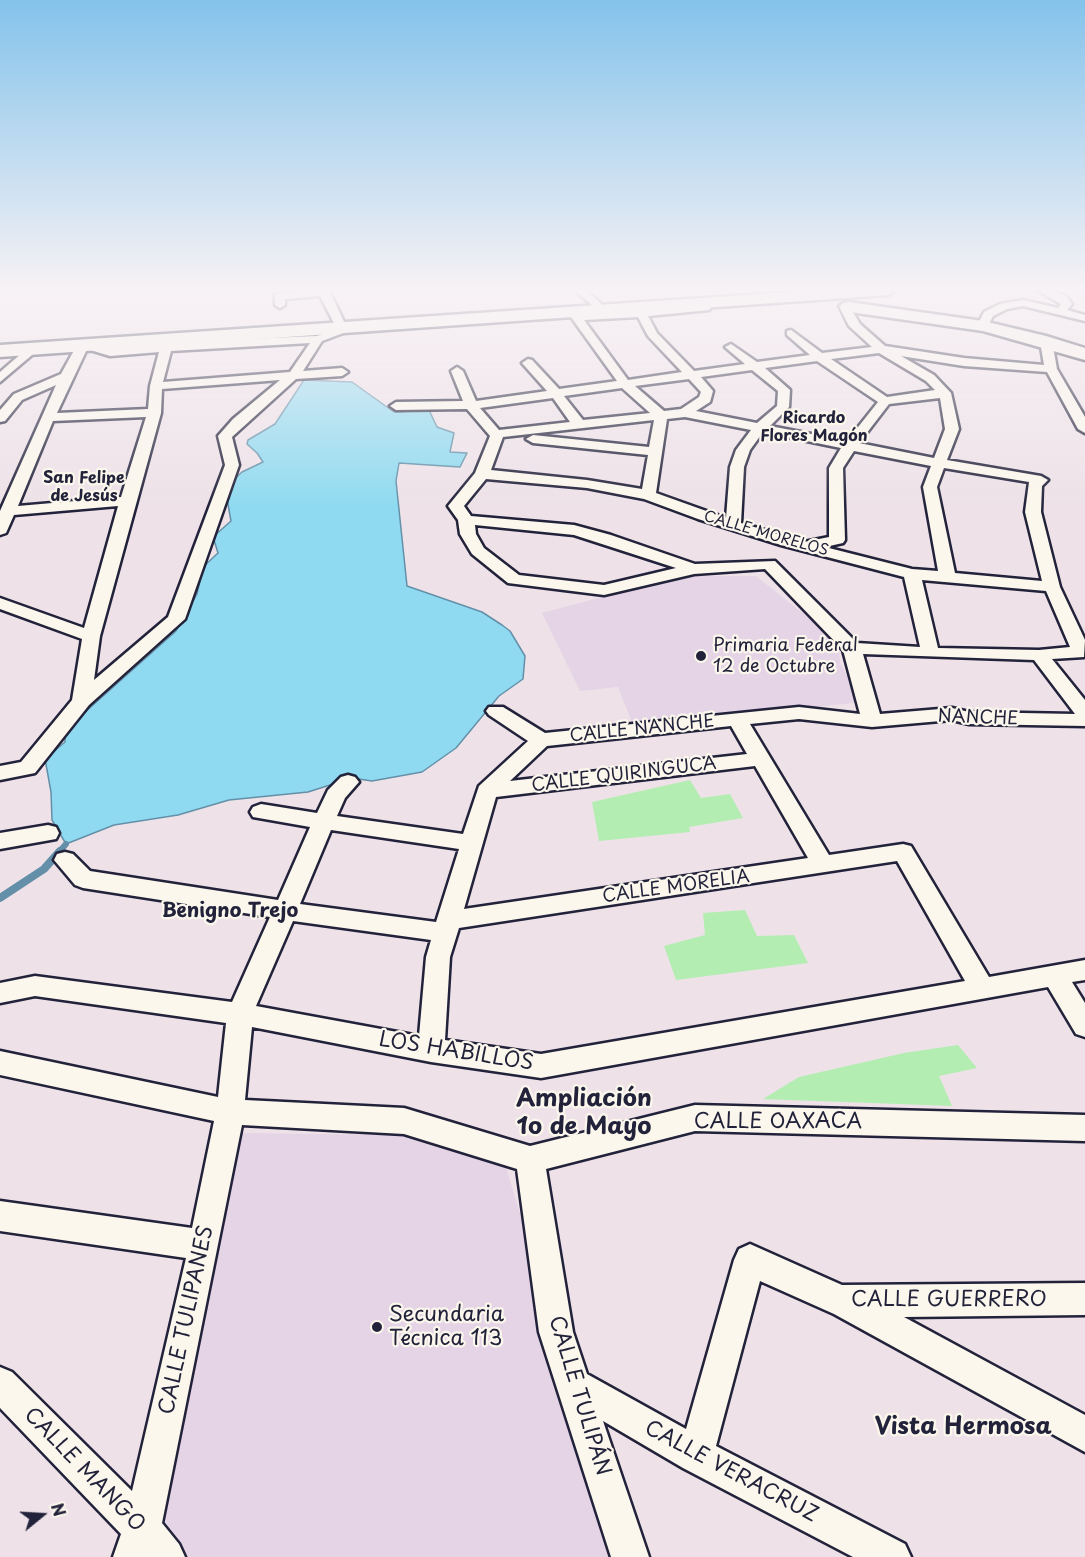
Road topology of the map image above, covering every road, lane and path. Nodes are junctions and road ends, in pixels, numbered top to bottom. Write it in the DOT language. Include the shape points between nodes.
graph roads {
  1 [pos="17,363"];
  2 [pos="74,363"];
  3 [pos="162,363"];
  4 [pos="302,363"];
  5 [pos="528,363"];
  6 [pos="609,363"];
  7 [pos="678,363"];
  8 [pos="750,363"];
  9 [pos="778,363"];
  10 [pos="827,363"];
  11 [pos="904,363"];
  12 [pos="972,363"];
  13 [pos="1050,363"];
  14 [pos="754,366"];
  15 [pos="1051,369"];
  16 [pos="457,371"];
  17 [pos="342,372"];
  18 [pos="295,374"];
  19 [pos="689,375"];
  20 [pos="66,376"];
  21 [pos="0,378"];
  22 [pos="624,383"];
  23 [pos="156,386"];
  24 [pos="555,392"];
  25 [pos="945,393"];
  26 [pos="885,401"];
  27 [pos="471,405"];
  28 [pos="396,406"];
  29 [pos="154,413"];
  30 [pos="685,413"];
  31 [pos="661,416"];
  32 [pos="48,417"];
  33 [pos="0,418"];
  34 [pos="580,426"];
  35 [pos="759,428"];
  36 [pos="1085,429"];
  37 [pos="496,435"];
  38 [pos="849,447"];
  39 [pos="655,452"];
  40 [pos="937,463"];
  41 [pos="482,474"];
  42 [pos="648,495"];
  43 [pos="127,501"];
  44 [pos="8,511"];
  45 [pos="466,520"];
  46 [pos="733,524"];
  47 [pos="0,530"];
  48 [pos="787,542"];
  49 [pos="804,546"];
  50 [pos="769,564"];
  51 [pos="694,569"];
  52 [pos="912,574"];
  53 [pos="948,578"];
  54 [pos="1052,586"];
  55 [pos="0,603"];
  56 [pos="91,636"];
  57 [pos="852,648"];
  58 [pos="1082,652"];
  59 [pos="930,653"];
  60 [pos="1039,655"];
  61 [pos="82,701"];
  62 [pos="496,711"];
  63 [pos="1085,713"];
  64 [pos="737,719"];
  65 [pos="1085,720"];
  66 [pos="872,721"];
  67 [pos="541,740"];
  68 [pos="761,759"];
  69 [pos="0,773"];
  70 [pos="348,782"];
  71 [pos="487,791"];
  72 [pos="261,812"];
  73 [pos="324,822"];
  74 [pos="48,833"];
  75 [pos="0,841"];
  76 [pos="470,843"];
  77 [pos="65,860"];
  78 [pos="824,866"];
  79 [pos="284,910"];
  80 [pos="448,926"];
  81 [pos="1085,970"];
  82 [pos="1054,975"];
  83 [pos="982,988"];
  84 [pos="0,993"];
  85 [pos="240,1014"];
  86 [pos="1085,1026"];
  87 [pos="431,1050"];
  88 [pos="0,1063"];
  89 [pos="230,1112"];
  90 [pos="1085,1128"];
  91 [pos="530,1160"];
  92 [pos="0,1216"];
  93 [pos="204,1245"];
  94 [pos="1085,1299"];
  95 [pos="841,1300"];
  96 [pos="0,1384"];
  97 [pos="573,1385"];
  98 [pos="1085,1434"];
  99 [pos="696,1455"];
  100 [pos="137,1543"];
  101 [pos="166,1557"];
  102 [pos="630,1557"];
  103 [pos="892,1557"];
  1 -- 21 [label="street"];
  2 -- 20 [label="street"];
  3 -- 23 [label="street"];
  4 -- 18 [label="street"];
  5 -- 24 [label="street"];
  6 -- 22 [label="street"];
  7 -- 19 [label="street"];
  8 -- 14 [label="street"];
  9 -- 14 [label="street"];
  10 -- 26 [label="street"];
  11 -- 25 [label="street" via="930,378"];
  12 -- 15 [label="street"];
  13 -- 15 [label="street"];
  14 -- 19 [label="street"];
  14 -- 35 [label="street" via="784,390 783,407"];
  15 -- 36 [label="street"];
  16 -- 27 [label="street"];
  17 -- 18 [label="street"];
  18 -- 23 [label="street"];
  18 -- 61 [label="street" via="225,436 232,465 176,619"];
  19 -- 22 [label="street"];
  19 -- 30 [label="street" via="707,391 705,399"];
  20 -- 32 [label="street"];
  20 -- 33 [label="street" via="18,397"];
  22 -- 24 [label="street"];
  22 -- 31 [label="street"];
  23 -- 29 [label="street"];
  24 -- 27 [label="street"];
  24 -- 34 [label="street"];
  25 -- 26 [label="street"];
  25 -- 40 [label="street" via="952,429"];
  26 -- 38 [label="street"];
  27 -- 28 [label="street"];
  27 -- 37 [label="street"];
  29 -- 32 [label="street"];
  29 -- 43 [label="street"];
  30 -- 31 [label="street"];
  30 -- 35 [label="street"];
  31 -- 34 [label="street"];
  31 -- 39 [label="street"];
  32 -- 44 [label="street"];
  34 -- 37 [label="street"];
  35 -- 38 [label="street"];
  35 -- 46 [label="street" via="742,450 737,467"];
  37 -- 39 [label="street"];
  37 -- 41 [label="street"];
  38 -- 40 [label="street"];
  38 -- 49 [label="street" via="836,468 837,540"];
  39 -- 42 [label="street"];
  40 -- 53 [label="street" via="930,487"];
  40 -- 54 [label="street" via="1041,480 1035,484 1033,512"];
  41 -- 42 [label="street, CALLE MORELOS" via="587,484"];
  41 -- 45 [label="street" via="456,506"];
  42 -- 46 [label="street, CALLE MORELOS"];
  43 -- 44 [label="street"];
  43 -- 56 [label="street"];
  44 -- 47 [label="street"];
  45 -- 51 [label="street" via="574,530"];
  45 -- 51 [label="street" via="468,534 478,551 514,579 604,590"];
  46 -- 48 [label="street, CALLE MORELOS"];
  48 -- 49 [label="street, CALLE MORELOS"];
  48 -- 50 [label="street"];
  49 -- 52 [label="street, CALLE MORELOS"];
  50 -- 51 [label="street"];
  50 -- 57 [label="street"];
  52 -- 53 [label="street, CALLE MORELOS"];
  52 -- 59 [label="street"];
  53 -- 54 [label="street, CALLE MORELOS"];
  54 -- 58 [label="street"];
  55 -- 56 [label="street"];
  56 -- 61 [label="street"];
  57 -- 59 [label="street"];
  57 -- 66 [label="street"];
  58 -- 60 [label="street"];
  59 -- 60 [label="street"];
  60 -- 63 [label="street"];
  61 -- 69 [label="street" via="28,768"];
  62 -- 67 [label="street"];
  64 -- 66 [label="street, CALLE NANCHE" via="799,713"];
  64 -- 67 [label="street, CALLE NANCHE"];
  64 -- 68 [label="street"];
  65 -- 66 [label="street, NANCHE" via="969,718 952,714"];
  67 -- 71 [label="street"];
  68 -- 71 [label="street, CALLE QUIRINGUCA"];
  68 -- 78 [label="street"];
  70 -- 73 [label="street, CALLE TULIPANES" via="336,795"];
  71 -- 76 [label="street"];
  72 -- 73 [label="street"];
  73 -- 76 [label="street"];
  73 -- 79 [label="street, CALLE TULIPANES"];
  74 -- 75 [label="street"];
  76 -- 80 [label="street"];
  77 -- 79 [label="street, CALLE MORELIA" via="83,879"];
  78 -- 80 [label="street, CALLE MORELIA"];
  78 -- 83 [label="street, CALLE MORELIA" via="903,852"];
  79 -- 80 [label="street, CALLE MORELIA" via="384,926"];
  79 -- 85 [label="street, CALLE TULIPANES"];
  80 -- 87 [label="street" via="438,957"];
  81 -- 82 [label="street, LOS HABILLOS"];
  82 -- 83 [label="street, LOS HABILLOS"];
  82 -- 86 [label="street"];
  83 -- 87 [label="street, LOS HABILLOS" via="541,1066"];
  84 -- 85 [label="street, LOS HABILLOS" via="35,986"];
  85 -- 87 [label="street, LOS HABILLOS"];
  85 -- 89 [label="street, CALLE TULIPANES"];
  88 -- 89 [label="street"];
  89 -- 91 [label="street" via="404,1122"];
  89 -- 93 [label="street, CALLE TULIPANES"];
  90 -- 91 [label="street, CALLE OAXACA" via="695,1118"];
  91 -- 97 [label="street, CALLE TULIPÁN" via="556,1332"];
  92 -- 93 [label="street"];
  93 -- 100 [label="street, CALLE TULIPANES"];
  94 -- 95 [label="street, CALLE GUERRERO"];
  95 -- 98 [label="street"];
  95 -- 99 [label="street, CALLE GUERRERO" via="750,1260"];
  96 -- 100 [label="street, CALLE MANGO"];
  97 -- 99 [label="street, CALLE VERACRUZ"];
  97 -- 102 [label="street, CALLE TULIPÁN"];
  99 -- 103 [label="street, CALLE VERACRUZ"];
  100 -- 101 [label="street, CALLE MANGO"];
}
